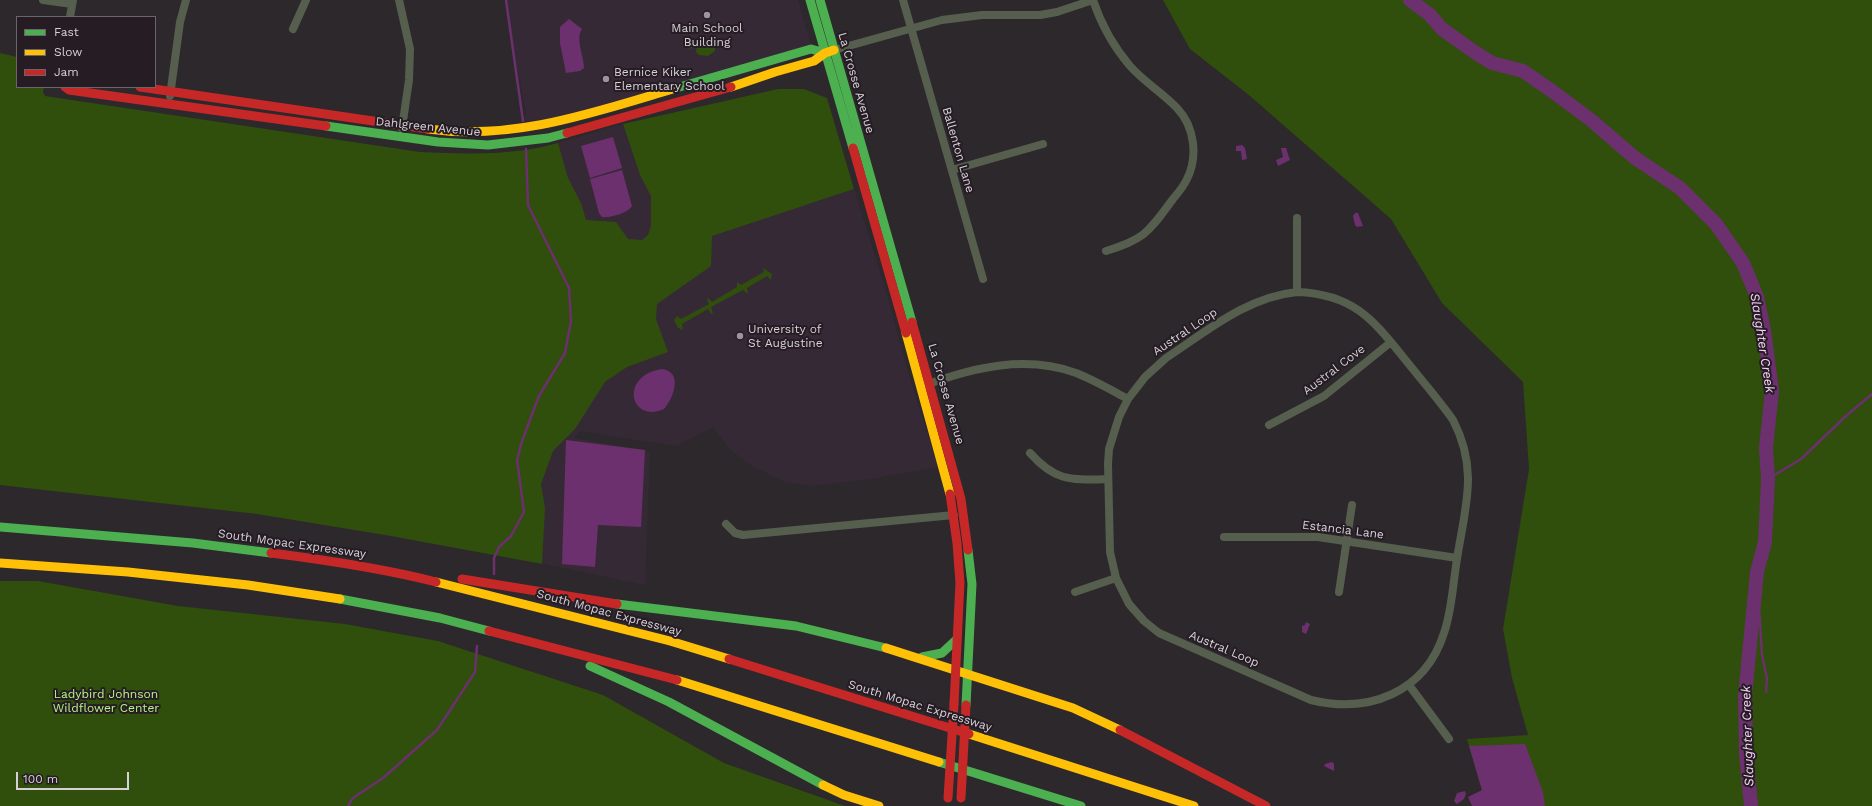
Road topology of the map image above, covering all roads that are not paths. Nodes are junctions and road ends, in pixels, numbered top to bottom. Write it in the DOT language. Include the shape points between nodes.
graph roads {
  1 [pos="43,0"];
  2 [pos="186,0"];
  3 [pos="306,0"];
  4 [pos="399,0"];
  5 [pos="810,0"];
  6 [pos="820,0"];
  7 [pos="903,0"];
  8 [pos="1093,0"];
  9 [pos="72,2"];
  10 [pos="70,16"];
  11 [pos="911,28"];
  12 [pos="293,29"];
  13 [pos="830,51"];
  14 [pos="66,88"];
  15 [pos="146,88"];
  16 [pos="171,92"];
  17 [pos="170,104"];
  18 [pos="403,124"];
  19 [pos="400,137"];
  20 [pos="1043,144"];
  21 [pos="952,170"];
  22 [pos="1297,218"];
  23 [pos="1106,251"];
  24 [pos="983,279"];
  25 [pos="1297,292"];
  26 [pos="1391,342"];
  27 [pos="926,385"];
  28 [pos="1128,399"];
  29 [pos="1269,425"];
  30 [pos="1030,453"];
  31 [pos="1108,479"];
  32 [pos="1352,505"];
  33 [pos="954,514"];
  34 [pos="726,524"];
  35 [pos="0,527"];
  36 [pos="1224,538"];
  37 [pos="1347,541"];
  38 [pos="1457,558"];
  39 [pos="0,563"];
  40 [pos="405,574"];
  41 [pos="1116,578"];
  42 [pos="1075,592"];
  43 [pos="1339,592"];
  44 [pos="956,640"];
  45 [pos="532,642"];
  46 [pos="915,658"];
  47 [pos="955,671"];
  48 [pos="967,675"];
  49 [pos="1409,685"];
  50 [pos="1449,739"];
  51 [pos="948,802"];
  52 [pos="961,802"];
  53 [pos="879,806"];
  54 [pos="1081,806"];
  55 [pos="1194,806"];
  56 [pos="1266,806"];
  1 -- 9 [label="street"];
  2 -- 16 [label="street" via="180,22"];
  3 -- 12 [label="street"];
  4 -- 18 [label="street" via="410,49"];
  5 -- 13 [label="main road, La Crosse Avenue"];
  6 -- 13 [label="main road, La Crosse Avenue"];
  7 -- 11 [label="street, Ballenton Lane"];
  8 -- 11 [label="street, Dahlgreen Avenue" via="1040,15 970,16"];
  8 -- 23 [label="street" via="1105,30 1123,57 1143,80 1182,114 1191,134 1194,149 1188,178 1153,227 1134,242"];
  9 -- 10 [label="street"];
  11 -- 13 [label="street, Dahlgreen Avenue"];
  11 -- 21 [label="street, Ballenton Lane"];
  13 -- 18 [label="main road, Dahlgreen Avenue" via="811,50 559,122 528,128 455,131"];
  13 -- 19 [label="main road, Dahlgreen Avenue" via="814,61 747,83 548,138 481,145"];
  13 -- 27 [label="main road, La Crosse Avenue"];
  14 -- 17 [label="main road, Dahlgreen Avenue"];
  15 -- 16 [label="main road, Dahlgreen Avenue"];
  16 -- 17 [label="street"];
  16 -- 18 [label="main road, Dahlgreen Avenue"];
  17 -- 19 [label="main road, Dahlgreen Avenue"];
  18 -- 19 [label="street"];
  20 -- 21 [label="street"];
  21 -- 24 [label="street, Ballenton Lane"];
  22 -- 25 [label="street"];
  25 -- 26 [label="street, Austral Loop" via="1330,297 1352,306 1374,322"];
  25 -- 28 [label="street, Austral Loop" via="1267,297 1244,307 1160,362 1145,376"];
  26 -- 29 [label="street, Austral Cove" via="1324,396"];
  26 -- 38 [label="street, Austral Loop" via="1440,402 1453,420 1461,438 1469,470 1469,484"];
  27 -- 28 [label="street" via="987,367 1028,363 1054,366 1075,373"];
  27 -- 33 [label="main road, La Crosse Avenue"];
  27 -- 48 [label="main road, La Crosse Avenue" via="954,469 965,523 972,584"];
  28 -- 31 [label="street, Austral Loop" via="1109,448"];
  30 -- 31 [label="street" via="1046,469 1065,478"];
  31 -- 41 [label="street, Austral Loop" via="1110,552"];
  32 -- 37 [label="street"];
  33 -- 34 [label="street" via="744,535 735,533"];
  33 -- 44 [label="main road, La Crosse Avenue" via="960,577"];
  35 -- 40 [label="main road, South Mopac Expressway" via="201,544 320,559"];
  36 -- 37 [label="street, Estancia Lane" via="1309,536"];
  37 -- 38 [label="street, Estancia Lane"];
  37 -- 43 [label="street"];
  38 -- 49 [label="street, Austral Loop" via="1448,621 1440,646 1425,669"];
  39 -- 45 [label="main road" via="128,572 248,585 412,612"];
  40 -- 46 [label="main road" via="455,578 606,603 796,626 888,648"];
  40 -- 55 [label="main road, South Mopac Expressway" via="670,641"];
  41 -- 42 [label="street"];
  41 -- 49 [label="street, Austral Loop" via="1129,604 1159,633 1311,700 1332,704 1363,704 1391,695"];
  44 -- 46 [label="main road" via="950,650 936,657"];
  44 -- 47 [label="main road, La Crosse Avenue"];
  45 -- 53 [label="main road" via="654,693 759,753 844,795"];
  45 -- 54 [label="main road" via="752,702"];
  46 -- 47 [label="main road"];
  47 -- 48 [label="main road"];
  47 -- 51 [label="main road, La Crosse Avenue, bridge"];
  48 -- 52 [label="main road, La Crosse Avenue, bridge"];
  48 -- 56 [label="main road" via="1073,708 1130,734"];
  49 -- 50 [label="street"];
}
